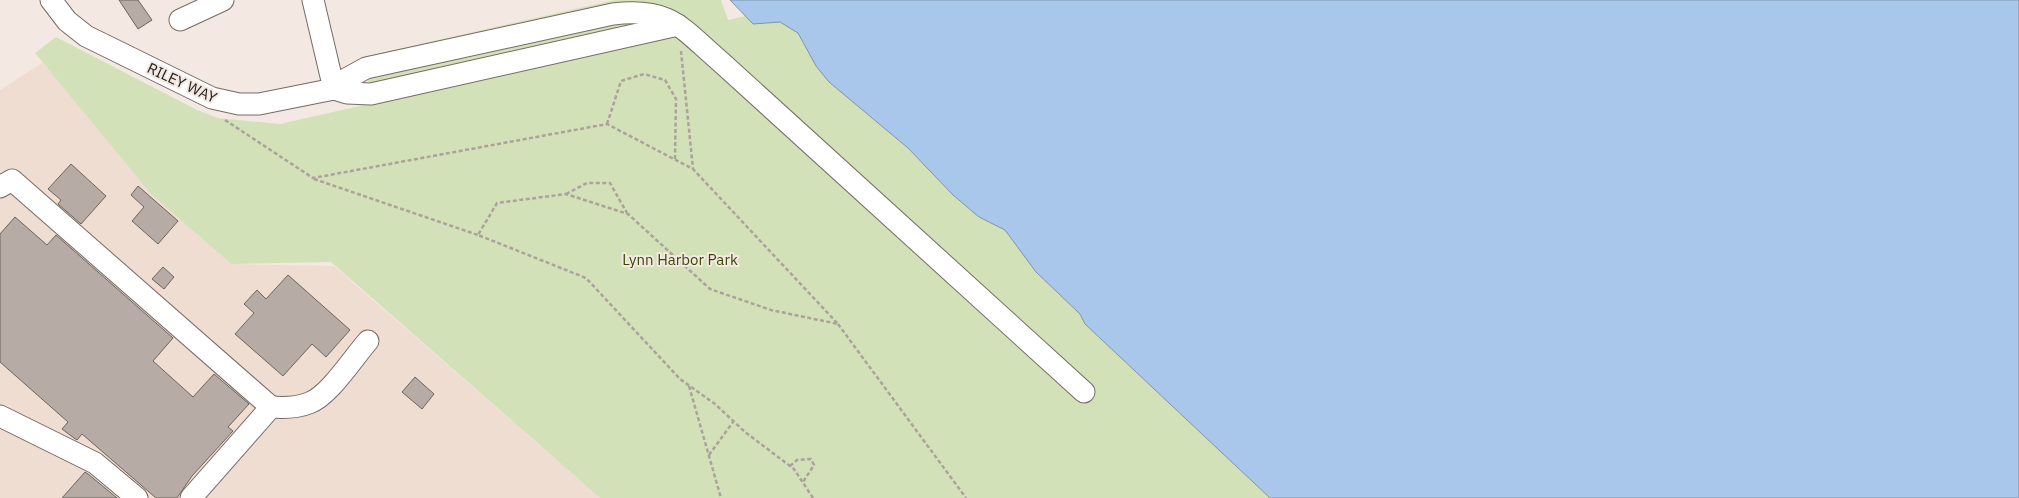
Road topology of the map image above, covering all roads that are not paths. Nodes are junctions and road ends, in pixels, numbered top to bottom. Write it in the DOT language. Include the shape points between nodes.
graph roads {
  1 [pos="51,0"];
  2 [pos="223,0"];
  3 [pos="313,0"];
  4 [pos="180,20"];
  5 [pos="334,89"];
  6 [pos="0,187"];
  7 [pos="368,341"];
  8 [pos="1084,392"];
  9 [pos="271,407"];
  10 [pos="0,416"];
  11 [pos="136,498"];
  12 [pos="191,498"];
  1 -- 5 [label="street, RILEY WAY" via="67,21 86,36 212,98 239,104 259,104"];
  2 -- 4 [label="street"];
  3 -- 5 [label="street"];
  5 -- 8 [label="street" via="371,94 678,25"];
  6 -- 9 [label="street" via="12,180"];
  7 -- 9 [label="street" via="321,397 291,408"];
  9 -- 12 [label="street"];
  10 -- 11 [label="street" via="95,463"];
}
